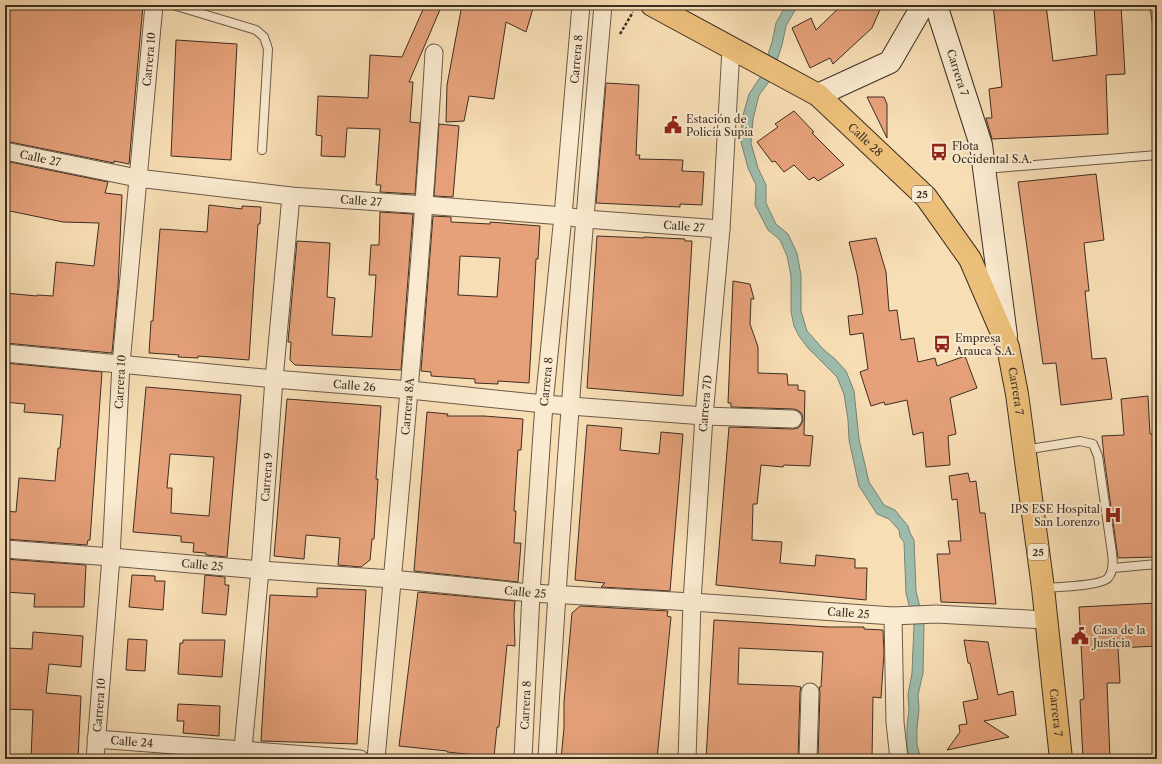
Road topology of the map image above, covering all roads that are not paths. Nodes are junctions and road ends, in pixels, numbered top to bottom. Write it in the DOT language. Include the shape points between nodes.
graph roads {
  1 [pos="154,5"];
  2 [pos="173,5"];
  3 [pos="581,5"];
  4 [pos="603,5"];
  5 [pos="652,5"];
  6 [pos="923,5"];
  7 [pos="936,5"];
  8 [pos="1154,5"];
  9 [pos="671,10"];
  10 [pos="1157,24"];
  11 [pos="739,52"];
  12 [pos="434,53"];
  13 [pos="818,95"];
  14 [pos="262,150"];
  15 [pos="5,151"];
  16 [pos="1157,155"];
  17 [pos="984,169"];
  18 [pos="137,178"];
  19 [pos="291,196"];
  20 [pos="425,204"];
  21 [pos="563,216"];
  22 [pos="585,219"];
  23 [pos="721,229"];
  24 [pos="1008,347"];
  25 [pos="5,353"];
  26 [pos="121,364"];
  27 [pos="274,379"];
  28 [pos="410,390"];
  29 [pos="544,404"];
  30 [pos="569,406"];
  31 [pos="704,416"];
  32 [pos="793,419"];
  33 [pos="1023,450"];
  34 [pos="5,549"];
  35 [pos="111,556"];
  36 [pos="1157,564"];
  37 [pos="1113,568"];
  38 [pos="260,570"];
  39 [pos="392,578"];
  40 [pos="1043,588"];
  41 [pos="531,593"];
  42 [pos="556,594"];
  43 [pos="692,602"];
  44 [pos="897,616"];
  45 [pos="1046,620"];
  46 [pos="810,692"];
  47 [pos="96,739"];
  48 [pos="242,754"];
  49 [pos="95,759"];
  50 [pos="360,759"];
  51 [pos="376,759"];
  52 [pos="523,759"];
  53 [pos="546,759"];
  54 [pos="687,759"];
  55 [pos="808,759"];
  56 [pos="899,759"];
  57 [pos="1060,759"];
  1 -- 18 [label="street, Carrera 10"];
  2 -- 14 [label="lane" via="256,30 264,37 268,49"];
  3 -- 21 [label="street, Carrera 8"];
  4 -- 22 [label="street, Carrera 8"];
  5 -- 9 [label="main road, Calle 28 / 25"];
  6 -- 13 [label="main road" via="890,62"];
  7 -- 17 [label="main road, Carrera 7" via="981,145"];
  8 -- 10 [label="lane"];
  9 -- 11 [label="main road, Calle 28 / 25"];
  11 -- 13 [label="main road, Calle 28 / 25"];
  11 -- 23 [label="street, Carrera 7D"];
  12 -- 20 [label="street, Carrera 8A"];
  13 -- 24 [label="main road, Calle 28 / 25" via="926,197 970,258"];
  15 -- 18 [label="street, Calle 27"];
  16 -- 17 [label="lane"];
  17 -- 24 [label="main road, Carrera 7"];
  18 -- 19 [label="street, Calle 27"];
  18 -- 26 [label="street, Carrera 10"];
  19 -- 20 [label="street, Calle 27"];
  19 -- 27 [label="street, Carrera 9"];
  20 -- 21 [label="street, Calle 27"];
  20 -- 28 [label="street, Carrera 8A"];
  21 -- 22 [label="street, Calle 27"];
  21 -- 29 [label="street, Carrera 8"];
  22 -- 23 [label="street, Calle 27"];
  22 -- 30 [label="street, Carrera 8"];
  23 -- 31 [label="street, Carrera 7D"];
  24 -- 33 [label="main road, Carrera 7 / 25" via="1017,394"];
  25 -- 26 [label="street, Calle 26"];
  26 -- 27 [label="street, Calle 26"];
  26 -- 35 [label="street, Carrera 10"];
  27 -- 28 [label="street, Calle 26"];
  27 -- 38 [label="street, Carrera 9"];
  28 -- 29 [label="street, Calle 26"];
  28 -- 39 [label="street, Carrera 8A"];
  29 -- 30 [label="street, Calle 26"];
  29 -- 41 [label="street, Carrera 8"];
  30 -- 31 [label="street, Calle 26"];
  30 -- 42 [label="street, Carrera 8"];
  31 -- 32 [label="street, Calle 26"];
  31 -- 43 [label="street, Carrera 7D"];
  33 -- 37 [label="lane" via="1080,441 1093,444 1098,456"];
  33 -- 40 [label="main road, Carrera 7 / 25"];
  34 -- 35 [label="street, Calle 25"];
  35 -- 38 [label="street, Calle 25"];
  35 -- 47 [label="street, Carrera 10"];
  36 -- 37 [label="lane"];
  37 -- 40 [label="lane" via="1108,578 1097,583"];
  38 -- 39 [label="street, Calle 25"];
  38 -- 48 [label="street, Carrera 9"];
  39 -- 41 [label="street, Calle 25"];
  39 -- 51 [label="street, Carrera 8A"];
  40 -- 45 [label="main road, Carrera 7 / 25"];
  41 -- 42 [label="street, Calle 25"];
  41 -- 52 [label="street, Carrera 8"];
  42 -- 43 [label="street, Calle 25"];
  42 -- 53 [label="street, Carrera 8"];
  43 -- 44 [label="street, Calle 25"];
  43 -- 54 [label="street, Carrera 7D"];
  44 -- 45 [label="street, Calle 25" via="936,614"];
  44 -- 56 [label="street" via="895,722"];
  45 -- 57 [label="main road, Carrera 7 / 25"];
  46 -- 55 [label="street"];
  47 -- 48 [label="street, Calle 24"];
  47 -- 49 [label="street, Carrera 10"];
  48 -- 50 [label="street, Calle 24"];
}
